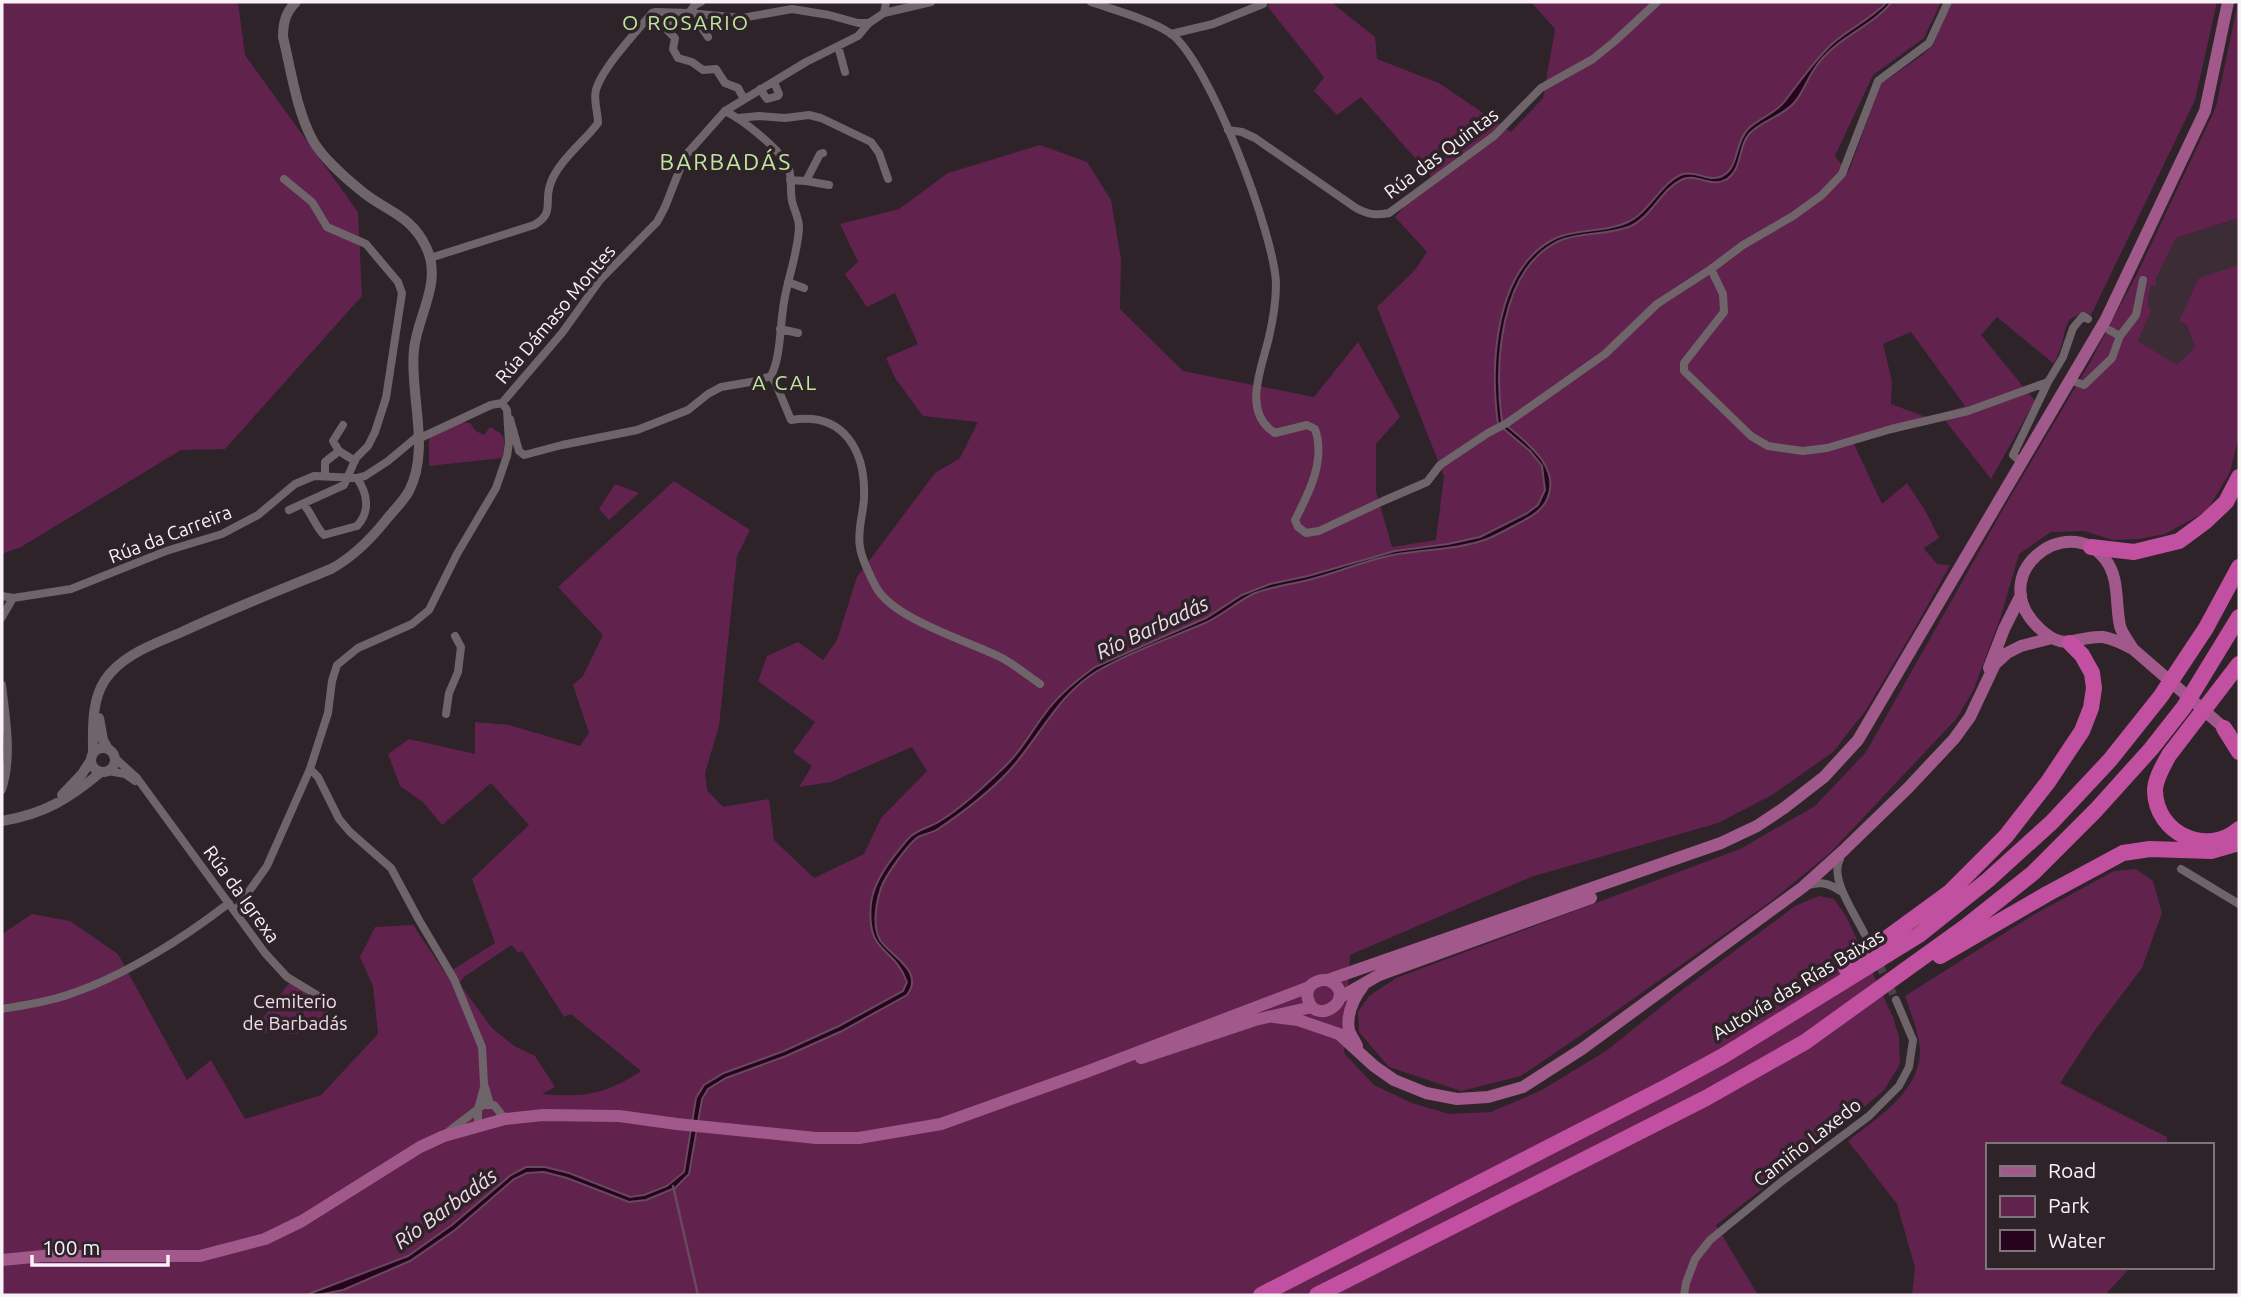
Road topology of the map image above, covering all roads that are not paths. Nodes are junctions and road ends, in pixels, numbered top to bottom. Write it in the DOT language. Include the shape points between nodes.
graph roads {
  1 [pos="296,2"];
  2 [pos="701,2"];
  3 [pos="886,2"];
  4 [pos="931,2"];
  5 [pos="1091,2"];
  6 [pos="1657,2"];
  7 [pos="1948,2"];
  8 [pos="2228,2"];
  9 [pos="1263,4"];
  10 [pos="670,13"];
  11 [pos="689,13"];
  12 [pos="884,13"];
  13 [pos="700,15"];
  14 [pos="870,23"];
  15 [pos="1171,34"];
  16 [pos="708,37"];
  17 [pos="838,46"];
  18 [pos="845,72"];
  19 [pos="774,82"];
  20 [pos="760,89"];
  21 [pos="744,99"];
  22 [pos="725,111"];
  23 [pos="738,118"];
  24 [pos="1227,130"];
  25 [pos="823,153"];
  26 [pos="285,179"];
  27 [pos="888,179"];
  28 [pos="790,180"];
  29 [pos="806,181"];
  30 [pos="829,186"];
  31 [pos="430,258"];
  32 [pos="1712,269"];
  33 [pos="2143,280"];
  34 [pos="788,282"];
  35 [pos="804,288"];
  36 [pos="2088,319"];
  37 [pos="780,328"];
  38 [pos="2109,330"];
  39 [pos="798,333"];
  40 [pos="2120,336"];
  41 [pos="771,376"];
  42 [pos="2070,380"];
  43 [pos="2048,382"];
  44 [pos="504,407"];
  45 [pos="342,425"];
  46 [pos="418,437"];
  47 [pos="339,451"];
  48 [pos="355,461"];
  49 [pos="2021,462"];
  50 [pos="325,475"];
  51 [pos="353,477"];
  52 [pos="2239,477"];
  53 [pos="304,505"];
  54 [pos="289,510"];
  55 [pos="2091,547"];
  56 [pos="2239,567"];
  57 [pos="2021,595"];
  58 [pos="2,596"];
  59 [pos="13,598"];
  60 [pos="2,617"];
  61 [pos="2239,617"];
  62 [pos="455,636"];
  63 [pos="2052,638"];
  64 [pos="2070,643"];
  65 [pos="2133,649"];
  66 [pos="2239,664"];
  67 [pos="1040,684"];
  68 [pos="2,685"];
  69 [pos="1984,685"];
  70 [pos="100,691"];
  71 [pos="446,714"];
  72 [pos="2224,728"];
  73 [pos="2239,741"];
  74 [pos="2239,752"];
  75 [pos="111,753"];
  76 [pos="92,757"];
  77 [pos="310,769"];
  78 [pos="105,771"];
  79 [pos="2,788"];
  80 [pos="148,793"];
  81 [pos="41,812"];
  82 [pos="2,821"];
  83 [pos="2239,829"];
  84 [pos="2239,844"];
  85 [pos="1844,850"];
  86 [pos="1658,866"];
  87 [pos="1823,869"];
  88 [pos="2181,869"];
  89 [pos="1834,882"];
  90 [pos="1803,887"];
  91 [pos="229,903"];
  92 [pos="2239,904"];
  93 [pos="235,911"];
  94 [pos="1864,933"];
  95 [pos="1328,980"];
  96 [pos="1366,982"];
  97 [pos="1309,987"];
  98 [pos="1868,998"];
  99 [pos="325,1000"];
  100 [pos="1338,1000"];
  101 [pos="1896,1000"];
  102 [pos="1314,1008"];
  103 [pos="2,1009"];
  104 [pos="1274,1017"];
  105 [pos="1344,1032"];
  106 [pos="1086,1072"];
  107 [pos="484,1084"];
  108 [pos="489,1104"];
  109 [pos="478,1109"];
  110 [pos="1616,1111"];
  111 [pos="505,1119"];
  112 [pos="478,1126"];
  113 [pos="443,1136"];
  114 [pos="2,1260"];
  115 [pos="1261,1295"];
  116 [pos="1317,1295"];
  117 [pos="1684,1295"];
  1 -- 31 [label="street" via="286,14 283,37 314,142 360,191 407,220"];
  2 -- 11 [label="street"];
  3 -- 12 [label="street"];
  4 -- 12 [label="street"];
  5 -- 15 [label="street"];
  6 -- 24 [label="street, Rúa das Quintas" via="1593,59 1541,89 1494,136 1389,213 1378,215 1356,208 1255,138"];
  7 -- 32 [label="street" via="1929,43 1878,80 1842,174 1822,195"];
  8 -- 42 [label="main road" via="2205,111 2106,319"];
  9 -- 15 [label="street" via="1213,24"];
  10 -- 11 [label="street"];
  10 -- 21 [label="street" via="668,31 675,38 673,49 678,58 703,70 716,69"];
  10 -- 31 [label="street" via="652,13 601,79 596,93 598,123 553,179 542,220"];
  11 -- 13 [label="street"];
  12 -- 14 [label="street, Rúa Dámaso Montes"];
  13 -- 14 [label="street" via="742,18 792,9"];
  13 -- 16 [label="street"];
  14 -- 17 [label="street, Rúa Dámaso Montes" via="858,36"];
  15 -- 24 [label="street" via="1200,71"];
  17 -- 18 [label="street"];
  17 -- 19 [label="street, Rúa Dámaso Montes"];
  19 -- 20 [label="street, Rúa Dámaso Montes"];
  19 -- 20 [label="street" via="778,96 767,99"];
  20 -- 21 [label="street, Rúa Dámaso Montes"];
  21 -- 22 [label="street, Rúa Dámaso Montes"];
  22 -- 23 [label="street"];
  22 -- 44 [label="street, Rúa Dámaso Montes" via="685,156 657,222 600,280"];
  23 -- 27 [label="street" via="809,114 821,118 871,142"];
  23 -- 28 [label="street" via="784,159"];
  24 -- 32 [label="street" via="1257,202 1276,285 1256,390 1259,417 1275,433 1307,425 1315,429 1320,442 1318,463 1295,520 1306,533 1427,482 1440,465 1605,354 1657,304"];
  25 -- 29 [label="street"];
  26 -- 48 [label="street" via="312,202 327,227 366,244 402,288 386,398 375,432"];
  28 -- 29 [label="street"];
  28 -- 34 [label="street" via="799,228"];
  29 -- 30 [label="street"];
  31 -- 46 [label="street" via="432,286 414,351"];
  32 -- 43 [label="street" via="1723,294 1724,312 1684,363 1684,371 1751,436 1768,446 1827,448 1968,411"];
  33 -- 40 [label="street" via="2136,315"];
  34 -- 35 [label="street"];
  34 -- 37 [label="street"];
  36 -- 43 [label="street" via="2084,316 2073,328"];
  37 -- 39 [label="street"];
  37 -- 41 [label="street"];
  38 -- 40 [label="street"];
  40 -- 42 [label="street" via="2112,358 2084,385"];
  41 -- 44 [label="street" via="721,387 688,410 637,430 524,455"];
  41 -- 67 [label="street" via="791,420 833,423 858,456 864,496 860,547 877,589 901,612 1003,658"];
  42 -- 49 [label="main road"];
  43 -- 49 [label="street" via="2013,455"];
  44 -- 46 [label="street" via="491,405"];
  44 -- 77 [label="street" via="509,443 491,499 429,610 412,624 358,648 337,665"];
  45 -- 47 [label="street" via="333,441"];
  46 -- 51 [label="street" via="376,470"];
  46 -- 70 [label="street" via="417,464 407,494 358,551 331,569 144,649 115,668"];
  47 -- 48 [label="street"];
  47 -- 50 [label="street" via="325,462"];
  48 -- 51 [label="street"];
  49 -- 86 [label="main road" via="1858,740 1825,777 1757,826"];
  50 -- 51 [label="street, Rúa da Carreira"];
  50 -- 59 [label="street, Rúa da Carreira" via="291,486 264,511 222,534 71,589"];
  51 -- 53 [label="street"];
  51 -- 53 [label="street" via="366,493 357,526 324,535"];
  52 -- 55 [label="highway" via="2226,502 2179,541 2134,552"];
  53 -- 54 [label="street"];
  55 -- 57 [label="main road" via="2056,543 2040,552 2027,565"];
  55 -- 65 [label="main road" via="2112,570 2121,629"];
  56 -- 110 [label="highway, Autovía das Rías Baixas" via="2169,684 2110,760 2052,822 1988,880 1919,935 1723,1056"];
  57 -- 63 [label="main road" via="2027,614"];
  57 -- 69 [label="main road"];
  58 -- 59 [label="street, Rúa da Carreira"];
  59 -- 60 [label="street"];
  61 -- 98 [label="highway" via="2184,707 2096,810 2033,873"];
  62 -- 71 [label="street" via="460,645 458,672"];
  63 -- 64 [label="main road"];
  63 -- 69 [label="main road" via="2007,653"];
  64 -- 65 [label="main road" via="2104,638"];
  64 -- 110 [label="highway" via="2092,673 2091,708 2082,731 2006,836 1950,892 1852,965"];
  65 -- 72 [label="main road"];
  66 -- 83 [label="highway" via="2169,755 2155,788 2157,807 2167,824 2191,841 2220,840"];
  68 -- 79 [label="street" via="8,748"];
  69 -- 85 [label="main road" via="1970,717 1954,738"];
  70 -- 75 [label="street" via="100,727"];
  70 -- 76 [label="street"];
  72 -- 73 [label="main road"];
  72 -- 74 [label="highway"];
  75 -- 76 [label="street" via="101,748"];
  75 -- 78 [label="street" via="114,765"];
  75 -- 80 [label="street, Rúa da Igrexa"];
  76 -- 78 [label="street" via="93,766"];
  76 -- 81 [label="street" via="74,784"];
  77 -- 93 [label="street" via="267,866"];
  77 -- 107 [label="street" via="339,819 391,868 454,979 482,1047"];
  78 -- 80 [label="street, Rúa da Igrexa" via="125,774"];
  78 -- 81 [label="street"];
  80 -- 91 [label="street, Rúa da Igrexa"];
  81 -- 82 [label="street"];
  84 -- 98 [label="highway" via="2211,851 2123,853"];
  85 -- 87 [label="main road"];
  85 -- 89 [label="street"];
  86 -- 95 [label="main road"];
  86 -- 96 [label="main road" via="1606,892"];
  87 -- 89 [label="street"];
  87 -- 90 [label="main road"];
  88 -- 92 [label="street"];
  89 -- 90 [label="street"];
  89 -- 94 [label="street"];
  90 -- 105 [label="main road" via="1523,1087 1478,1098 1426,1093 1374,1066"];
  91 -- 93 [label="street, Rúa da Igrexa"];
  91 -- 103 [label="street" via="103,981 57,998"];
  93 -- 99 [label="street, Rúa da Igrexa" via="286,977"];
  95 -- 97 [label="main road" via="1317,980"];
  95 -- 100 [label="main road" via="1336,986"];
  96 -- 100 [label="main road"];
  96 -- 105 [label="main road" via="1354,998"];
  97 -- 102 [label="main road" via="1307,998"];
  97 -- 106 [label="main road"];
  98 -- 116 [label="highway" via="1805,1042 1706,1098"];
  100 -- 102 [label="main road" via="1327,1011"];
  100 -- 105 [label="main road"];
  101 -- 117 [label="street, Camiño Laxedo" via="1913,1040 1909,1067 1899,1086 1869,1116 1710,1240 1695,1259"];
  102 -- 104 [label="main road"];
  102 -- 105 [label="main road"];
  104 -- 105 [label="main road"];
  104 -- 106 [label="main road"];
  106 -- 111 [label="main road" via="941,1124 859,1138 816,1138 619,1116"];
  107 -- 108 [label="street"];
  107 -- 109 [label="street"];
  108 -- 109 [label="street"];
  108 -- 111 [label="street"];
  109 -- 112 [label="street"];
  109 -- 113 [label="street"];
  110 -- 115 [label="highway, Autovía das Rías Baixas"];
  111 -- 112 [label="main road"];
  112 -- 113 [label="main road"];
  113 -- 114 [label="main road" via="265,1239 200,1256"];
}
